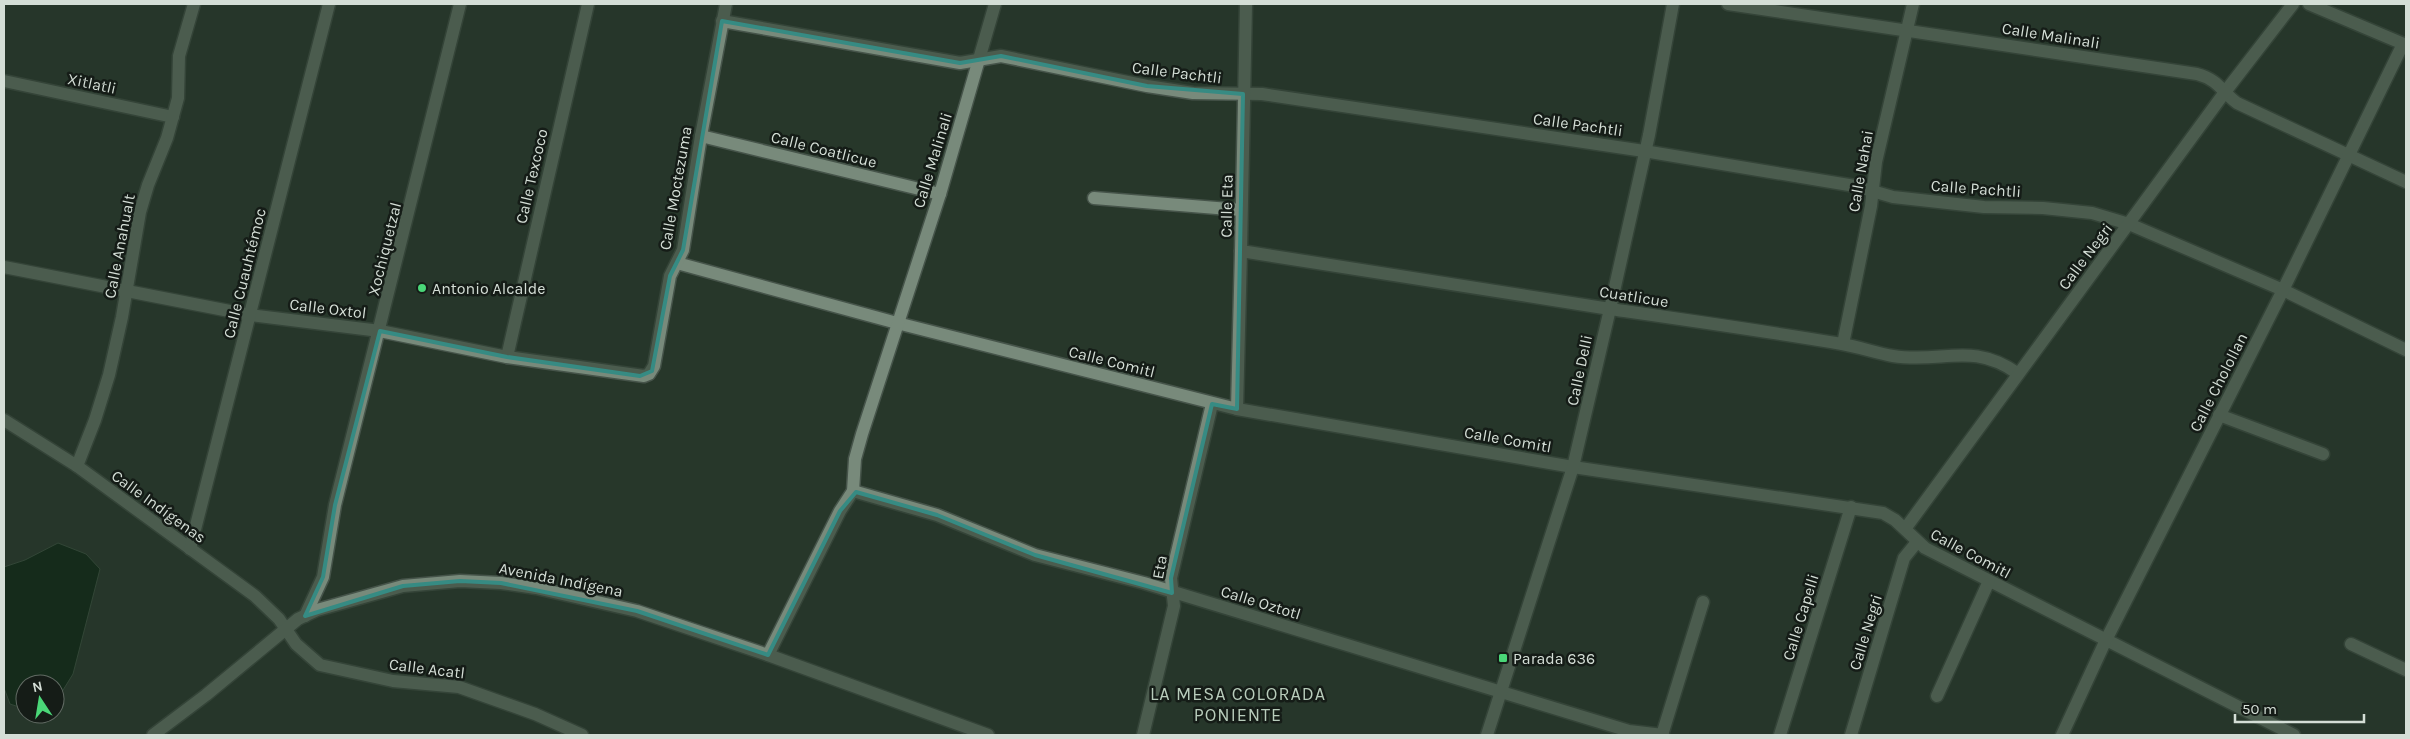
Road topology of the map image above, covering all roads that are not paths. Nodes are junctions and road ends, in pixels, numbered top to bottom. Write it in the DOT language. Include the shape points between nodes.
graph roads {
  1 [pos="194,4"];
  2 [pos="328,4"];
  3 [pos="460,4"];
  4 [pos="588,4"];
  5 [pos="726,4"];
  6 [pos="995,4"];
  7 [pos="1246,4"];
  8 [pos="1673,4"];
  9 [pos="1728,4"];
  10 [pos="1913,4"];
  11 [pos="2293,4"];
  12 [pos="2309,4"];
  13 [pos="722,22"];
  14 [pos="1907,30"];
  15 [pos="2404,44"];
  16 [pos="978,60"];
  17 [pos="4,81"];
  18 [pos="2225,92"];
  19 [pos="1243,94"];
  20 [pos="173,117"];
  21 [pos="701,136"];
  22 [pos="1644,151"];
  23 [pos="2349,154"];
  24 [pos="2406,182"];
  25 [pos="1873,191"];
  26 [pos="940,194"];
  27 [pos="1094,198"];
  28 [pos="1242,210"];
  29 [pos="2129,224"];
  30 [pos="1242,251"];
  31 [pos="677,263"];
  32 [pos="4,267"];
  33 [pos="2283,290"];
  34 [pos="126,292"];
  35 [pos="1610,308"];
  36 [pos="250,315"];
  37 [pos="897,324"];
  38 [pos="380,331"];
  39 [pos="1843,344"];
  40 [pos="2406,350"];
  41 [pos="507,356"];
  42 [pos="2017,373"];
  43 [pos="649,374"];
  44 [pos="1212,404"];
  45 [pos="1237,409"];
  46 [pos="2219,415"];
  47 [pos="7,425"];
  48 [pos="2323,454"];
  49 [pos="77,466"];
  50 [pos="1573,467"];
  51 [pos="854,491"];
  52 [pos="1852,508"];
  53 [pos="1905,529"];
  54 [pos="1917,542"];
  55 [pos="190,549"];
  56 [pos="1989,581"];
  57 [pos="1172,592"];
  58 [pos="1703,602"];
  59 [pos="305,616"];
  60 [pos="285,629"];
  61 [pos="2105,642"];
  62 [pos="2351,644"];
  63 [pos="768,655"];
  64 [pos="320,665"];
  65 [pos="2406,670"];
  66 [pos="1500,691"];
  67 [pos="1937,696"];
  68 [pos="1628,733"];
  69 [pos="153,735"];
  70 [pos="582,735"];
  71 [pos="988,735"];
  72 [pos="1143,735"];
  73 [pos="1487,735"];
  74 [pos="1663,735"];
  75 [pos="1780,735"];
  76 [pos="1851,735"];
  77 [pos="2062,735"];
  78 [pos="2294,735"];
  1 -- 20 [label="street, Calle Anahualt" via="179,56 178,98"];
  2 -- 36 [label="street, Calle Cuauhtémoc"];
  3 -- 38 [label="street, Xochiquetzal"];
  4 -- 41 [label="street, Calle Texcoco"];
  5 -- 13 [label="street, Calle Moctezuma"];
  6 -- 16 [label="street, Calle Malinali"];
  7 -- 19 [label="street, Calle Eta"];
  8 -- 22 [label="street, Calle Delli"];
  9 -- 14 [label="street, Calle Malinali"];
  10 -- 14 [label="street, Calle Nahai"];
  11 -- 18 [label="street, Calle Negri"];
  12 -- 15 [label="street"];
  13 -- 16 [label="street, Calle Pachtli" via="960,63"];
  13 -- 21 [label="street, Calle Moctezuma"];
  14 -- 18 [label="street, Calle Malinali" via="2197,74 2210,77"];
  14 -- 25 [label="street, Calle Nahai" via="1876,162"];
  15 -- 23 [label="street, Calle Cholollan"];
  16 -- 19 [label="street, Calle Pachtli" via="1001,56 1147,86 1193,93"];
  16 -- 26 [label="street, Calle Malinali"];
  17 -- 20 [label="street, Xitlatli"];
  18 -- 23 [label="street, Calle Malinali" via="2237,104"];
  18 -- 29 [label="street, Calle Negri"];
  19 -- 22 [label="street, Calle Pachtli" via="1262,94"];
  19 -- 28 [label="street, Calle Eta"];
  20 -- 34 [label="street, Calle Anahualt" via="143,198"];
  21 -- 26 [label="street, Calle Coatlicue"];
  21 -- 31 [label="street, Calle Moctezuma" via="683,250"];
  22 -- 25 [label="street, Calle Pachtli"];
  22 -- 35 [label="street, Calle Delli"];
  23 -- 24 [label="street, Calle Malinali"];
  23 -- 33 [label="street, Calle Cholollan"];
  25 -- 29 [label="street, Calle Pachtli" via="1892,197 1946,204 2069,210"];
  25 -- 39 [label="street, Calle Nahai"];
  26 -- 37 [label="street, Calle Malinali"];
  27 -- 28 [label="street"];
  28 -- 30 [label="street, Calle Eta"];
  29 -- 33 [label="street, Calle Pachtli"];
  29 -- 42 [label="street, Calle Negri"];
  30 -- 35 [label="street, Cuatlicue"];
  30 -- 45 [label="street, Calle Eta"];
  31 -- 37 [label="street, Calle Comitl"];
  31 -- 43 [label="street, Calle Moctezuma" via="670,276 654,366"];
  32 -- 34 [label="street, Calle Oxtol"];
  33 -- 40 [label="street, Calle Pachtli"];
  33 -- 46 [label="street, Calle Cholollan"];
  34 -- 36 [label="street, Calle Oxtol"];
  34 -- 49 [label="street, Calle Anahualt" via="109,375"];
  35 -- 39 [label="street, Cuatlicue"];
  35 -- 50 [label="street, Calle Delli"];
  36 -- 38 [label="street, Calle Oxtol"];
  36 -- 55 [label="street, Calle Cuauhtémoc"];
  37 -- 44 [label="street, Calle Comitl"];
  37 -- 51 [label="street, Calle Malinali" via="855,459"];
  38 -- 41 [label="street, Calle Oxtol"];
  38 -- 59 [label="street, Xochiquetzal" via="336,505 323,577"];
  39 -- 42 [label="street, Cuatlicue" via="1912,358 1977,355 1997,361"];
  41 -- 43 [label="street, Calle Oxtol" via="640,376"];
  42 -- 53 [label="street, Calle Negri"];
  44 -- 45 [label="street, Calle Comitl"];
  44 -- 57 [label="street, Eta" via="1171,578"];
  45 -- 50 [label="street, Calle Comitl"];
  46 -- 48 [label="street"];
  46 -- 61 [label="street, Calle Cholollan"];
  47 -- 49 [label="street, Calle Indígenas"];
  49 -- 55 [label="street, Calle Indígenas"];
  50 -- 52 [label="street, Calle Comitl"];
  50 -- 66 [label="street, Calle Delli"];
  51 -- 57 [label="street, Calle Oztotl" via="937,515 1035,556"];
  51 -- 63 [label="street" via="840,511"];
  52 -- 53 [label="street, Calle Comitl" via="1890,516"];
  52 -- 75 [label="street, Calle Capelli"];
  53 -- 54 [label="street, Calle Comitl"];
  54 -- 56 [label="street, Calle Comitl"];
  54 -- 76 [label="street, Calle Negri" via="1904,558"];
  55 -- 60 [label="street, Calle Indígenas" via="255,596"];
  56 -- 61 [label="street, Calle Comitl"];
  56 -- 67 [label="street"];
  57 -- 66 [label="street, Calle Oztotl"];
  57 -- 72 [label="street, Eta" via="1174,606"];
  58 -- 74 [label="street"];
  59 -- 60 [label="street, Avenida Indígena"];
  59 -- 63 [label="street, Avenida Indígena" via="403,586 460,581 501,583 637,611"];
  60 -- 64 [label="street, Calle Indígenas" via="296,644"];
  60 -- 69 [label="street, Avenida Indígena"];
  61 -- 77 [label="street, Calle Cholollan"];
  61 -- 78 [label="street, Calle Comitl"];
  62 -- 65 [label="street"];
  63 -- 71 [label="street, Avenida Indígena"];
  64 -- 70 [label="street, Calle Acatl" via="393,681 459,687"];
  66 -- 68 [label="street, Calle Oztotl"];
  66 -- 73 [label="street, Calle Delli"];
  68 -- 74 [label="street, Calle Oztotl"];
}
